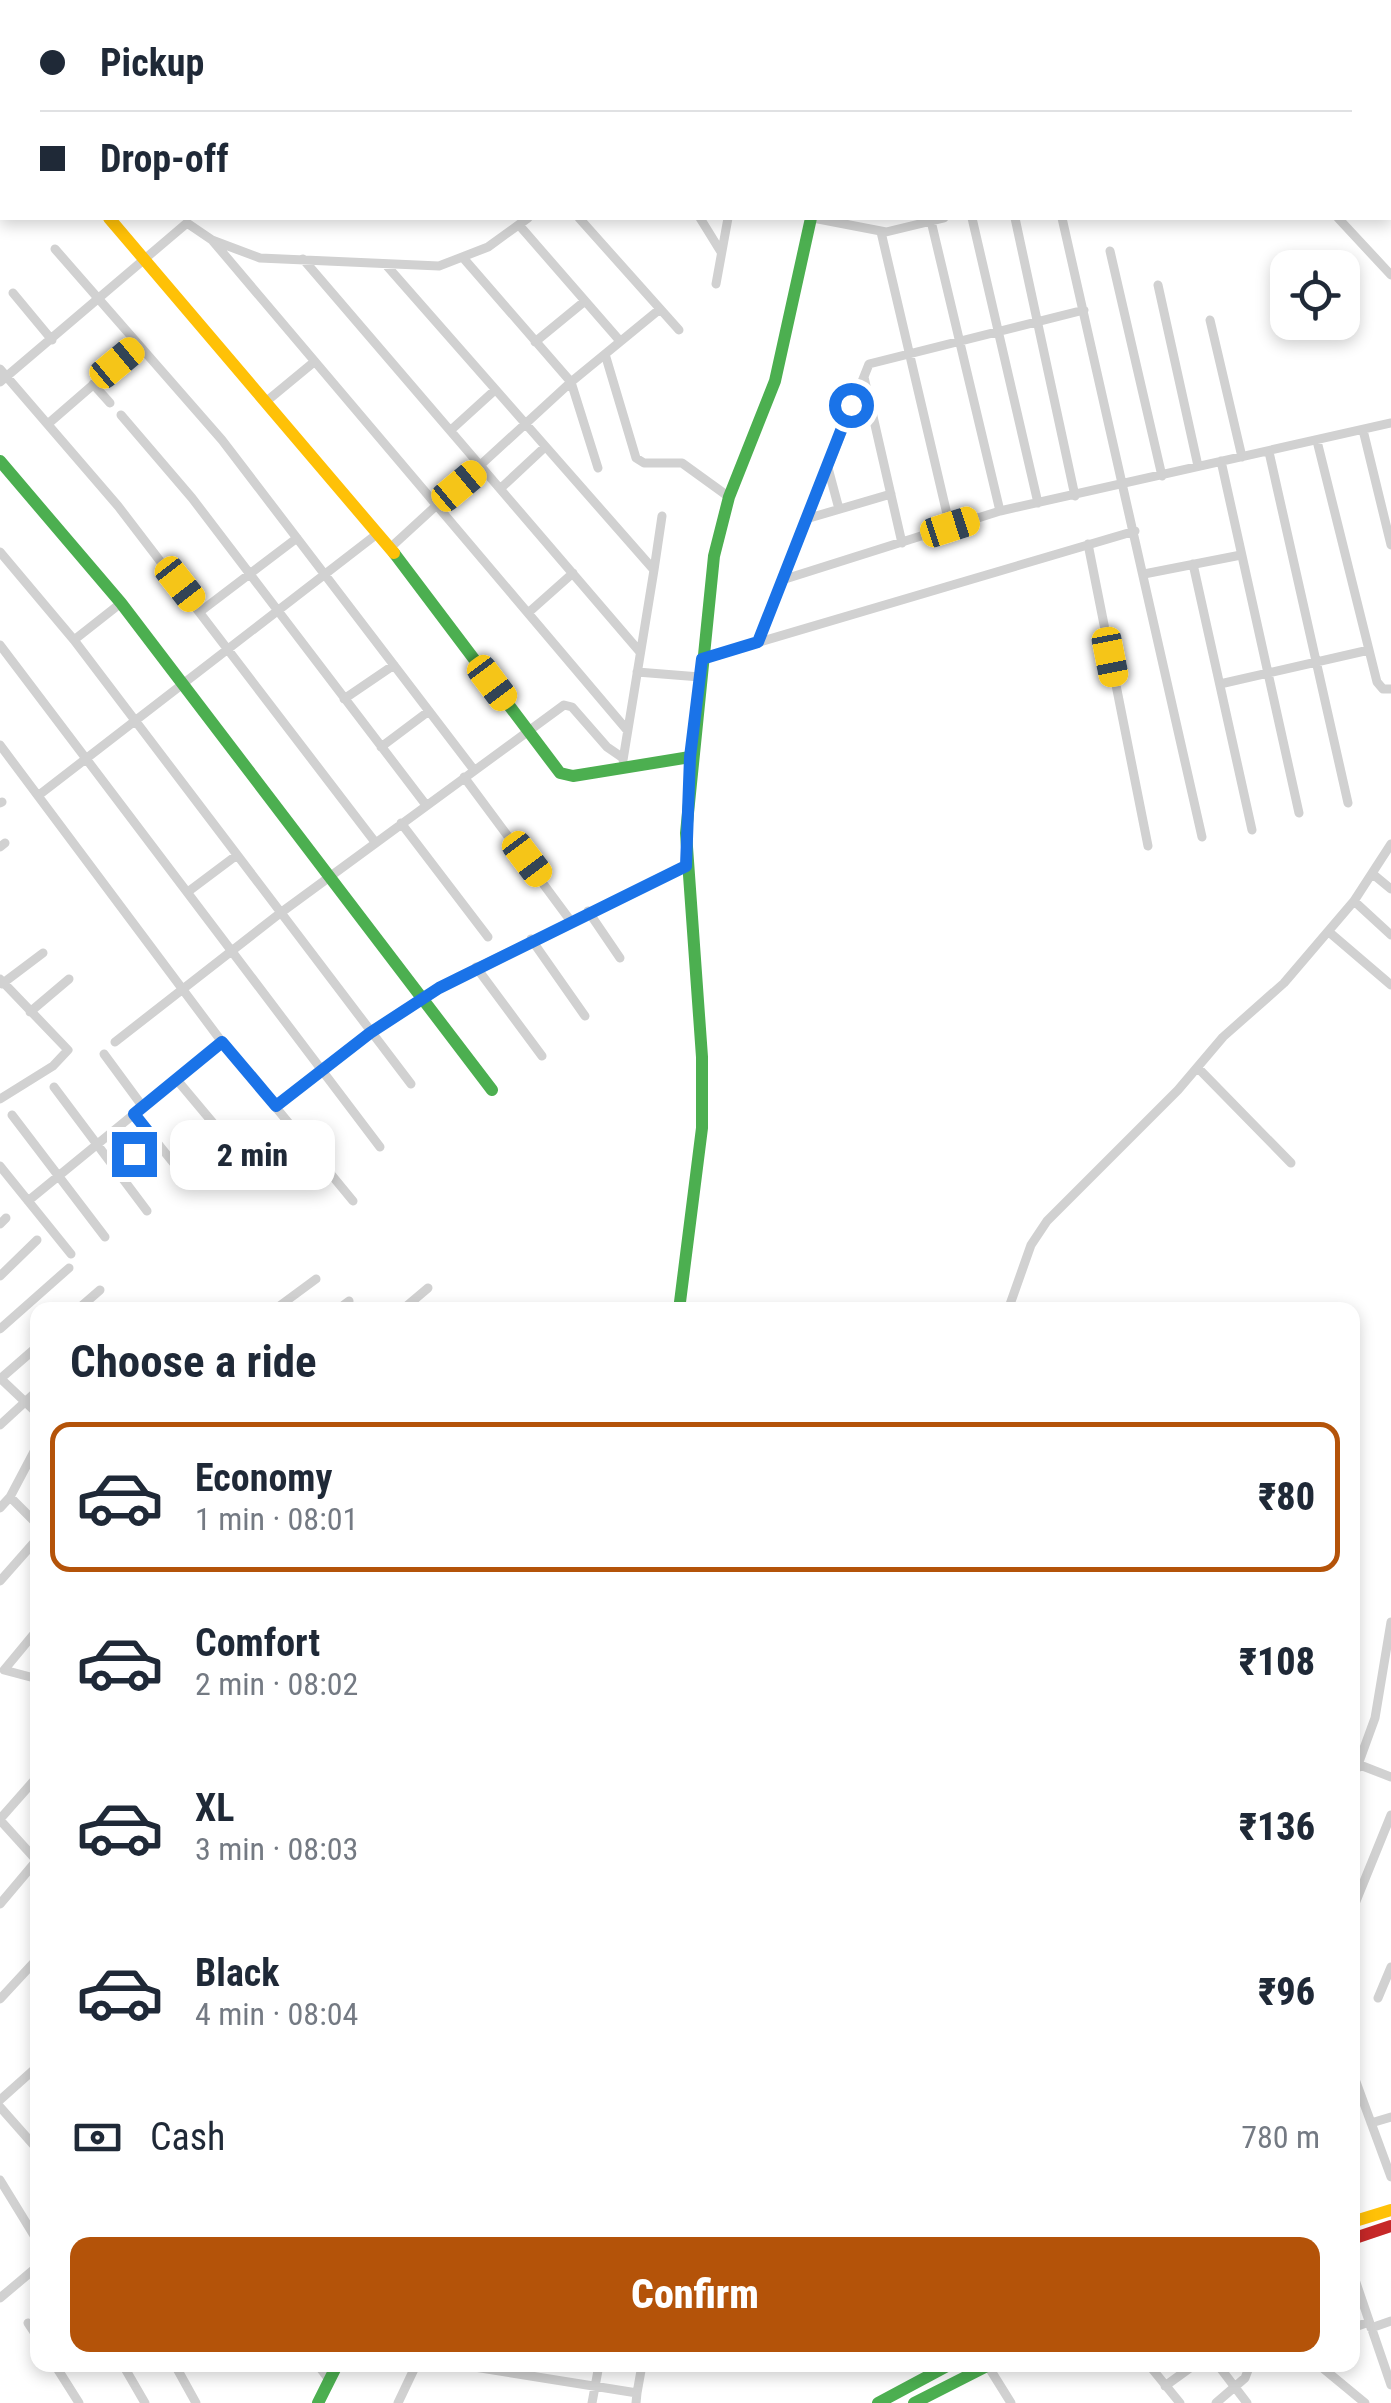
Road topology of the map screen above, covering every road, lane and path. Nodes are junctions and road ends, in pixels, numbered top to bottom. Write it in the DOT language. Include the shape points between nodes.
graph roads {
  1 [pos="111,220"];
  2 [pos="182,220"];
  3 [pos="526,220"];
  4 [pos="581,220"];
  5 [pos="701,220"];
  6 [pos="728,220"];
  7 [pos="812,220"];
  8 [pos="822,220"];
  9 [pos="931,220"];
  10 [pos="972,220"];
  11 [pos="1015,220"];
  12 [pos="1062,220"];
  13 [pos="1340,220"];
  14 [pos="519,226"];
  15 [pos="882,232"];
  16 [pos="212,240"];
  17 [pos="55,249"];
  18 [pos="1110,251"];
  19 [pos="721,252"];
  20 [pos="303,259"];
  21 [pos="144,260"];
  22 [pos="465,260"];
  23 [pos="387,266"];
  24 [pos="1391,275"];
  25 [pos="716,284"];
  26 [pos="1158,285"];
  27 [pos="13,293"];
  28 [pos="98,298"];
  29 [pos="585,301"];
  30 [pos="660,309"];
  31 [pos="1084,310"];
  32 [pos="1210,320"];
  33 [pos="1036,321"];
  34 [pos="680,330"];
  35 [pos="996,332"];
  36 [pos="52,340"];
  37 [pos="620,341"];
  38 [pos="959,341"];
  39 [pos="536,342"];
  40 [pos="139,345"];
  41 [pos="911,353"];
  42 [pos="605,354"];
  43 [pos="314,362"];
  44 [pos="863,375"];
  45 [pos="2,376"];
  46 [pos="571,382"];
  47 [pos="93,384"];
  48 [pos="495,390"];
  49 [pos="268,400"];
  50 [pos="110,403"];
  51 [pos="121,415"];
  52 [pos="49,423"];
  53 [pos="1391,423"];
  54 [pos="526,425"];
  55 [pos="451,430"];
  56 [pos="1363,430"];
  57 [pos="1317,441"];
  58 [pos="546,447"];
  59 [pos="1268,452"];
  60 [pos="1242,457"];
  61 [pos="1221,461"];
  62 [pos="0,462"];
  63 [pos="827,465"];
  64 [pos="482,466"];
  65 [pos="1198,466"];
  66 [pos="598,468"];
  67 [pos="1162,476"];
  68 [pos="1124,486"];
  69 [pos="501,488"];
  70 [pos="891,494"];
  71 [pos="1075,496"];
  72 [pos="729,497"];
  73 [pos="1038,503"];
  74 [pos="436,505"];
  75 [pos="839,509"];
  76 [pos="1000,511"];
  77 [pos="662,516"];
  78 [pos="806,519"];
  79 [pos="950,527"];
  80 [pos="1134,531"];
  81 [pos="377,534"];
  82 [pos="298,538"];
  83 [pos="902,543"];
  84 [pos="1088,544"];
  85 [pos="1391,545"];
  86 [pos="390,548"];
  87 [pos="0,552"];
  88 [pos="1242,554"];
  89 [pos="1193,564"];
  90 [pos="654,570"];
  91 [pos="573,573"];
  92 [pos="249,574"];
  93 [pos="1144,574"];
  94 [pos="326,576"];
  95 [pos="782,580"];
  96 [pos="121,604"];
  97 [pos="201,611"];
  98 [pos="278,613"];
  99 [pos="528,613"];
  100 [pos="74,640"];
  101 [pos="758,642"];
  102 [pos="0,645"];
  103 [pos="230,648"];
  104 [pos="1370,650"];
  105 [pos="640,652"];
  106 [pos="702,659"];
  107 [pos="394,664"];
  108 [pos="1316,664"];
  109 [pos="637,672"];
  110 [pos="1268,673"];
  111 [pos="700,678"];
  112 [pos="181,684"];
  113 [pos="1220,684"];
  114 [pos="1391,689"];
  115 [pos="344,699"];
  116 [pos="429,712"];
  117 [pos="134,720"];
  118 [pos="527,729"];
  119 [pos="628,730"];
  120 [pos="0,745"];
  121 [pos="381,747"];
  122 [pos="690,757"];
  123 [pos="85,758"];
  124 [pos="622,763"];
  125 [pos="474,770"];
  126 [pos="464,777"];
  127 [pos="39,795"];
  128 [pos="1348,803"];
  129 [pos="426,805"];
  130 [pos="1299,813"];
  131 [pos="401,823"];
  132 [pos="1252,830"];
  133 [pos="1202,837"];
  134 [pos="375,842"];
  135 [pos="1148,846"];
  136 [pos="1390,846"];
  137 [pos="237,855"];
  138 [pos="686,866"];
  139 [pos="1374,875"];
  140 [pos="328,877"];
  141 [pos="1391,889"];
  142 [pos="189,890"];
  143 [pos="1354,901"];
  144 [pos="588,911"];
  145 [pos="279,914"];
  146 [pos="570,920"];
  147 [pos="1329,932"];
  148 [pos="1391,935"];
  149 [pos="488,937"];
  150 [pos="531,939"];
  151 [pos="233,949"];
  152 [pos="42,953"];
  153 [pos="620,958"];
  154 [pos="476,967"];
  155 [pos="68,979"];
  156 [pos="1,983"];
  157 [pos="1391,985"];
  158 [pos="183,988"];
  159 [pos="420,999"];
  160 [pos="30,1012"];
  161 [pos="585,1016"];
  162 [pos="370,1033"];
  163 [pos="115,1042"];
  164 [pos="222,1042"];
  165 [pos="104,1054"];
  166 [pos="542,1056"];
  167 [pos="1198,1068"];
  168 [pos="323,1069"];
  169 [pos="177,1080"];
  170 [pos="410,1084"];
  171 [pos="54,1087"];
  172 [pos="492,1090"];
  173 [pos="0,1100"];
  174 [pos="276,1106"];
  175 [pos="143,1107"];
  176 [pos="134,1114"];
  177 [pos="12,1115"];
  178 [pos="153,1138"];
  179 [pos="96,1144"];
  180 [pos="380,1147"];
  181 [pos="234,1148"];
  182 [pos="1291,1163"];
  183 [pos="0,1166"];
  184 [pos="115,1170"];
  185 [pos="58,1175"];
  186 [pos="188,1181"];
  187 [pos="28,1200"];
  188 [pos="353,1201"];
  189 [pos="147,1210"];
  190 [pos="105,1238"];
  191 [pos="37,1240"];
  192 [pos="71,1254"];
  193 [pos="68,1268"];
  194 [pos="0,1276"];
  195 [pos="316,1279"];
  196 [pos="428,1288"];
  197 [pos="100,1290"];
  198 [pos="30,1302"];
  199 [pos="30,1302"];
  200 [pos="87,1302"];
  201 [pos="285,1302"];
  202 [pos="411,1302"];
  203 [pos="680,1302"];
  204 [pos="1011,1302"];
  205 [pos="0,1329"];
  206 [pos="30,1353"];
  207 [pos="0,1378"];
  208 [pos="30,1396"];
  209 [pos="24,1401"];
  210 [pos="30,1407"];
  211 [pos="0,1425"];
  212 [pos="30,1459"];
  213 [pos="10,1497"];
  214 [pos="0,1508"];
  215 [pos="30,1517"];
  216 [pos="30,1547"];
  217 [pos="0,1580"];
  218 [pos="1391,1622"];
  219 [pos="30,1638"];
  220 [pos="1,1670"];
  221 [pos="30,1680"];
  222 [pos="1360,1765"];
  223 [pos="1391,1777"];
  224 [pos="30,1785"];
  225 [pos="1391,1815"];
  226 [pos="0,1819"];
  227 [pos="30,1853"];
  228 [pos="30,1869"];
  229 [pos="1360,1891"];
  230 [pos="0,1904"];
  231 [pos="30,1967"];
  232 [pos="1391,1967"];
  233 [pos="1378,1998"];
  234 [pos="0,2000"];
  235 [pos="30,2074"];
  236 [pos="1360,2093"];
  237 [pos="0,2104"];
  238 [pos="1391,2117"];
  239 [pos="1371,2124"];
  240 [pos="30,2140"];
  241 [pos="1391,2177"];
  242 [pos="0,2180"];
  243 [pos="1391,2210"];
  244 [pos="1360,2220"];
  245 [pos="1391,2226"];
  246 [pos="30,2229"];
  247 [pos="1360,2237"];
  248 [pos="30,2273"];
  249 [pos="1360,2295"];
  250 [pos="0,2298"];
  251 [pos="1391,2321"];
  252 [pos="28,2323"];
  253 [pos="1370,2325"];
  254 [pos="30,2326"];
  255 [pos="1360,2327"];
  256 [pos="59,2372"];
  257 [pos="127,2372"];
  258 [pos="179,2372"];
  259 [pos="323,2372"];
  260 [pos="334,2372"];
  261 [pos="413,2372"];
  262 [pos="506,2372"];
  263 [pos="540,2372"];
  264 [pos="598,2372"];
  265 [pos="641,2372"];
  266 [pos="935,2372"];
  267 [pos="992,2372"];
  268 [pos="1154,2372"];
  269 [pos="1184,2372"];
  270 [pos="1223,2372"];
  271 [pos="1245,2372"];
  272 [pos="1327,2372"];
  273 [pos="538,2379"];
  274 [pos="1390,2380"];
  275 [pos="330,2381"];
  276 [pos="1165,2386"];
  277 [pos="596,2387"];
  278 [pos="1235,2387"];
  279 [pos="636,2398"];
  280 [pos="79,2403"];
  281 [pos="145,2403"];
  282 [pos="196,2403"];
  283 [pos="318,2403"];
  284 [pos="398,2403"];
  285 [pos="592,2403"];
  286 [pos="878,2403"];
  287 [pos="914,2403"];
  288 [pos="1011,2403"];
  289 [pos="1180,2403"];
  290 [pos="1216,2403"];
  291 [pos="1247,2403"];
  292 [pos="1365,2403"];
  1 -- 21 [label="street"];
  2 -- 16 [label="street"];
  2 -- 21 [label="street"];
  3 -- 14 [label="street"];
  4 -- 30 [label="street"];
  5 -- 19 [label="street"];
  6 -- 19 [label="street"];
  7 -- 72 [label="street" via="775,382"];
  8 -- 15 [label="street"];
  9 -- 15 [label="street"];
  9 -- 38 [label="street"];
  10 -- 35 [label="street"];
  11 -- 33 [label="street"];
  12 -- 31 [label="street"];
  13 -- 24 [label="street"];
  14 -- 22 [label="street"];
  14 -- 29 [label="street"];
  15 -- 41 [label="street"];
  16 -- 20 [label="street" via="260,258"];
  16 -- 43 [label="street"];
  17 -- 28 [label="street"];
  18 -- 67 [label="street"];
  19 -- 25 [label="street"];
  20 -- 23 [label="street"];
  20 -- 55 [label="street"];
  21 -- 28 [label="street"];
  21 -- 49 [label="street"];
  22 -- 23 [label="street"];
  22 -- 39 [label="street"];
  23 -- 48 [label="street"];
  26 -- 65 [label="street"];
  27 -- 36 [label="street"];
  28 -- 36 [label="street"];
  28 -- 40 [label="street"];
  29 -- 37 [label="street"];
  29 -- 39 [label="street"];
  30 -- 34 [label="street"];
  30 -- 37 [label="street"];
  31 -- 33 [label="street"];
  31 -- 68 [label="street"];
  32 -- 60 [label="street"];
  33 -- 35 [label="street"];
  33 -- 71 [label="street"];
  35 -- 38 [label="street"];
  35 -- 73 [label="street"];
  36 -- 45 [label="street"];
  37 -- 42 [label="street"];
  38 -- 41 [label="street"];
  38 -- 76 [label="street"];
  39 -- 46 [label="street"];
  40 -- 47 [label="street"];
  40 -- 82 [label="street"];
  41 -- 44 [label="street" via="873,362"];
  41 -- 79 [label="street"];
  42 -- 46 [label="street"];
  42 -- 72 [label="street" via="640,461 682,463"];
  43 -- 49 [label="street"];
  43 -- 74 [label="street"];
  44 -- 63 [label="street"];
  44 -- 70 [label="street"];
  45 -- 52 [label="street"];
  46 -- 54 [label="street"];
  46 -- 66 [label="street"];
  47 -- 50 [label="street"];
  47 -- 52 [label="street"];
  48 -- 54 [label="street"];
  48 -- 55 [label="street"];
  49 -- 81 [label="street"];
  51 -- 92 [label="street"];
  52 -- 97 [label="street"];
  53 -- 56 [label="street"];
  54 -- 58 [label="street"];
  54 -- 64 [label="street"];
  55 -- 64 [label="street"];
  56 -- 57 [label="street"];
  56 -- 85 [label="street"];
  57 -- 59 [label="street"];
  57 -- 104 [label="street"];
  58 -- 69 [label="street"];
  58 -- 90 [label="street"];
  59 -- 60 [label="street"];
  59 -- 108 [label="street"];
  60 -- 61 [label="street"];
  61 -- 65 [label="street"];
  61 -- 88 [label="street"];
  62 -- 96 [label="street"];
  63 -- 75 [label="street"];
  63 -- 78 [label="street"];
  64 -- 69 [label="street"];
  64 -- 74 [label="street"];
  65 -- 67 [label="street"];
  67 -- 68 [label="street"];
  68 -- 71 [label="street"];
  68 -- 80 [label="street"];
  69 -- 91 [label="street"];
  70 -- 75 [label="street"];
  70 -- 83 [label="street"];
  71 -- 73 [label="street"];
  72 -- 106 [label="street" via="714,556"];
  73 -- 76 [label="street"];
  74 -- 86 [label="street"];
  74 -- 99 [label="street"];
  75 -- 78 [label="street"];
  76 -- 79 [label="street"];
  77 -- 90 [label="street"];
  78 -- 95 [label="street"];
  79 -- 83 [label="street"];
  80 -- 84 [label="street"];
  80 -- 93 [label="street"];
  81 -- 86 [label="street"];
  81 -- 94 [label="street"];
  82 -- 92 [label="street"];
  82 -- 94 [label="street"];
  83 -- 95 [label="street"];
  84 -- 101 [label="street"];
  84 -- 135 [label="street"];
  86 -- 118 [label="street"];
  87 -- 100 [label="street"];
  88 -- 89 [label="street"];
  88 -- 110 [label="street"];
  89 -- 93 [label="street"];
  89 -- 113 [label="street"];
  90 -- 105 [label="street"];
  91 -- 99 [label="street"];
  91 -- 105 [label="street"];
  92 -- 97 [label="street"];
  92 -- 98 [label="street"];
  93 -- 133 [label="street"];
  94 -- 98 [label="street"];
  94 -- 107 [label="street"];
  95 -- 101 [label="street"];
  96 -- 100 [label="street"];
  96 -- 112 [label="street"];
  97 -- 103 [label="street"];
  98 -- 103 [label="street"];
  98 -- 115 [label="street"];
  99 -- 119 [label="street"];
  100 -- 117 [label="street"];
  101 -- 106 [label="street"];
  102 -- 123 [label="street"];
  103 -- 112 [label="street"];
  103 -- 134 [label="street"];
  104 -- 108 [label="street"];
  104 -- 114 [label="street" via="1377,682"];
  105 -- 109 [label="street"];
  106 -- 111 [label="street"];
  107 -- 115 [label="street"];
  107 -- 116 [label="street"];
  108 -- 110 [label="street"];
  108 -- 128 [label="street"];
  109 -- 111 [label="street"];
  109 -- 119 [label="street"];
  110 -- 113 [label="street"];
  110 -- 130 [label="street"];
  111 -- 122 [label="street"];
  112 -- 117 [label="street"];
  112 -- 140 [label="street"];
  113 -- 132 [label="street"];
  115 -- 121 [label="street"];
  116 -- 121 [label="street"];
  116 -- 125 [label="street"];
  117 -- 123 [label="street"];
  117 -- 137 [label="street"];
  118 -- 124 [label="street" via="560,773 573,776"];
  118 -- 124 [label="street" via="568,705"];
  118 -- 125 [label="street"];
  119 -- 124 [label="street"];
  120 -- 127 [label="street"];
  121 -- 129 [label="street"];
  122 -- 124 [label="street"];
  122 -- 138 [label="street"];
  123 -- 127 [label="street"];
  123 -- 142 [label="street"];
  125 -- 126 [label="street"];
  126 -- 129 [label="street"];
  126 -- 146 [label="street"];
  127 -- 158 [label="street"];
  129 -- 131 [label="street"];
  131 -- 134 [label="street"];
  131 -- 149 [label="street"];
  134 -- 140 [label="street"];
  136 -- 139 [label="street"];
  137 -- 142 [label="street"];
  137 -- 145 [label="street"];
  138 -- 144 [label="street"];
  138 -- 203 [label="street" via="702,1128"];
  139 -- 141 [label="street"];
  139 -- 143 [label="street"];
  140 -- 145 [label="street"];
  140 -- 159 [label="street"];
  142 -- 151 [label="street"];
  143 -- 147 [label="street"];
  143 -- 148 [label="street"];
  144 -- 146 [label="street"];
  144 -- 153 [label="street"];
  145 -- 151 [label="street"];
  145 -- 162 [label="street"];
  146 -- 150 [label="street"];
  147 -- 157 [label="street"];
  147 -- 167 [label="street"];
  150 -- 154 [label="street"];
  150 -- 161 [label="street"];
  151 -- 158 [label="street"];
  151 -- 168 [label="street"];
  152 -- 156 [label="street"];
  154 -- 159 [label="street"];
  154 -- 166 [label="street"];
  155 -- 160 [label="street"];
  156 -- 160 [label="street"];
  158 -- 163 [label="street"];
  158 -- 164 [label="street"];
  159 -- 162 [label="street"];
  159 -- 172 [label="street"];
  160 -- 173 [label="street" via="68,1050"];
  162 -- 168 [label="street"];
  162 -- 170 [label="street"];
  164 -- 169 [label="street"];
  164 -- 174 [label="street"];
  165 -- 175 [label="street"];
  167 -- 182 [label="street"];
  167 -- 204 [label="street" via="1047,1222 1031,1245"];
  168 -- 174 [label="street"];
  168 -- 180 [label="street"];
  169 -- 175 [label="street"];
  169 -- 181 [label="street"];
  171 -- 179 [label="street"];
  174 -- 188 [label="street"];
  175 -- 176 [label="street"];
  176 -- 178 [label="street"];
  176 -- 179 [label="street"];
  177 -- 185 [label="street"];
  178 -- 184 [label="street"];
  178 -- 186 [label="street"];
  179 -- 184 [label="street"];
  179 -- 185 [label="street"];
  183 -- 187 [label="street"];
  184 -- 189 [label="street"];
  185 -- 187 [label="street"];
  185 -- 190 [label="street"];
  187 -- 192 [label="street"];
  191 -- 194 [label="street"];
  193 -- 198 [label="street"];
  195 -- 201 [label="street"];
  196 -- 202 [label="street"];
  197 -- 200 [label="street"];
  199 -- 205 [label="street"];
  206 -- 207 [label="street"];
  207 -- 209 [label="street"];
  208 -- 209 [label="street"];
  209 -- 210 [label="street"];
  209 -- 211 [label="street"];
  212 -- 213 [label="street"];
  213 -- 214 [label="street"];
  213 -- 215 [label="street"];
  216 -- 217 [label="street"];
  218 -- 222 [label="street"];
  219 -- 220 [label="street"];
  220 -- 221 [label="street"];
  222 -- 223 [label="street"];
  224 -- 226 [label="street"];
  225 -- 229 [label="street"];
  226 -- 227 [label="street"];
  228 -- 230 [label="street"];
  231 -- 234 [label="street"];
  232 -- 233 [label="street"];
  235 -- 237 [label="street"];
  236 -- 239 [label="street"];
  237 -- 240 [label="street"];
  238 -- 239 [label="street"];
  239 -- 241 [label="street"];
  242 -- 246 [label="street"];
  243 -- 244 [label="street"];
  245 -- 247 [label="street"];
  248 -- 250 [label="street"];
  249 -- 253 [label="street"];
  251 -- 253 [label="street"];
  252 -- 254 [label="street"];
  253 -- 255 [label="street"];
  253 -- 274 [label="street"];
  256 -- 280 [label="street"];
  257 -- 281 [label="street"];
  258 -- 282 [label="street"];
  259 -- 275 [label="street"];
  260 -- 275 [label="street"];
  261 -- 284 [label="street"];
  262 -- 273 [label="street"];
  263 -- 273 [label="street"];
  264 -- 277 [label="street"];
  265 -- 279 [label="street"];
  266 -- 286 [label="street"];
  267 -- 287 [label="street"];
  267 -- 288 [label="street"];
  268 -- 276 [label="street"];
  269 -- 276 [label="street"];
  270 -- 278 [label="street"];
  271 -- 278 [label="street"];
  272 -- 292 [label="street"];
  273 -- 277 [label="street"];
  275 -- 283 [label="street"];
  276 -- 289 [label="street"];
  277 -- 279 [label="street"];
  277 -- 285 [label="street"];
  278 -- 290 [label="street"];
  278 -- 291 [label="street"];
}
